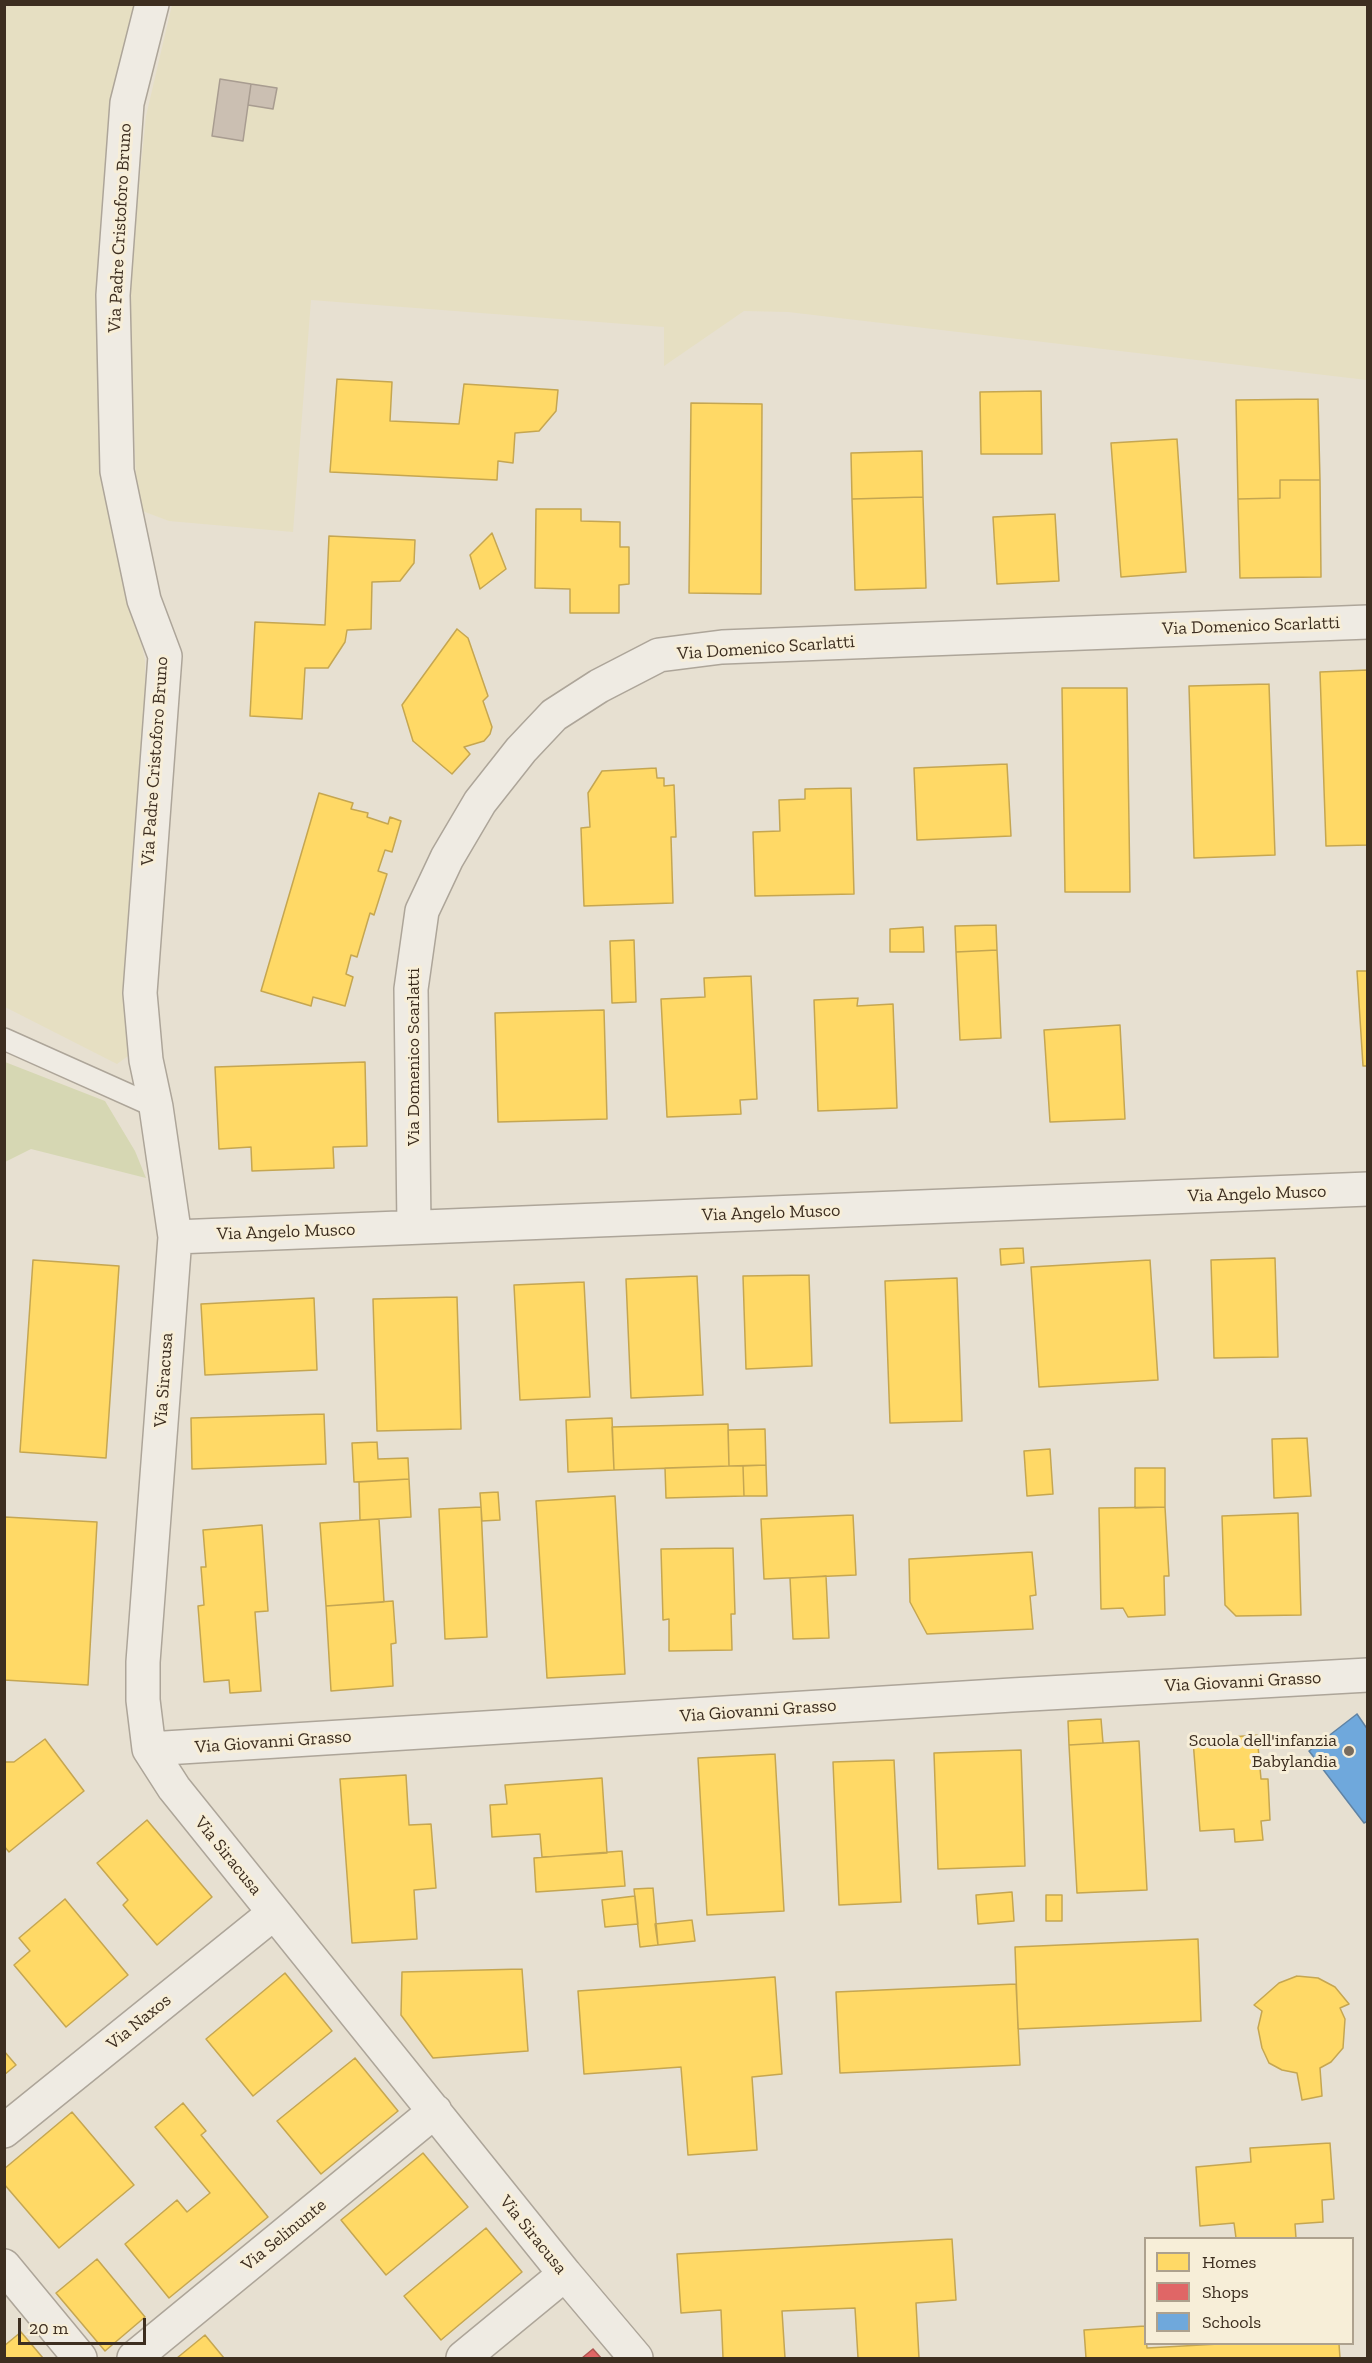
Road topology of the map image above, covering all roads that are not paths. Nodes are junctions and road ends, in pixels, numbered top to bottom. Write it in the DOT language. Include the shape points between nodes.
graph roads {
  1 [pos="152,4"];
  2 [pos="1368,622"];
  3 [pos="4,1039"];
  4 [pos="156,1107"];
  5 [pos="1368,1189"];
  6 [pos="414,1227"];
  7 [pos="175,1237"];
  8 [pos="1368,1675"];
  9 [pos="149,1749"];
  10 [pos="274,1913"];
  11 [pos="435,2111"];
  12 [pos="4,2131"];
  13 [pos="4,2265"];
  14 [pos="565,2274"];
  15 [pos="80,2358"];
  16 [pos="134,2358"];
  17 [pos="463,2358"];
  18 [pos="636,2358"];
  1 -- 4 [label="street, Via Padre Cristoforo Bruno" via="127,103 113,295 117,471 144,600 165,656 140,993 146,1060"];
  2 -- 6 [label="street, Via Domenico Scarlatti" via="722,647 659,656 598,686 554,716 480,802 422,911 411,989"];
  3 -- 4 [label="lane"];
  4 -- 7 [label="street, Via Padre Cristoforo Bruno"];
  5 -- 6 [label="street, Via Angelo Musco"];
  6 -- 7 [label="street, Via Angelo Musco"];
  7 -- 9 [label="street, Via Siracusa" via="143,1662"];
  8 -- 9 [label="street, Via Giovanni Grasso"];
  9 -- 10 [label="street, Via Siracusa" via="174,1788"];
  10 -- 11 [label="street, Via Siracusa"];
  10 -- 12 [label="street, Via Naxos"];
  11 -- 14 [label="street, Via Siracusa"];
  11 -- 16 [label="street, Via Selinunte"];
  13 -- 15 [label="street"];
  14 -- 17 [label="street"];
  14 -- 18 [label="street, Via Siracusa"];
}
